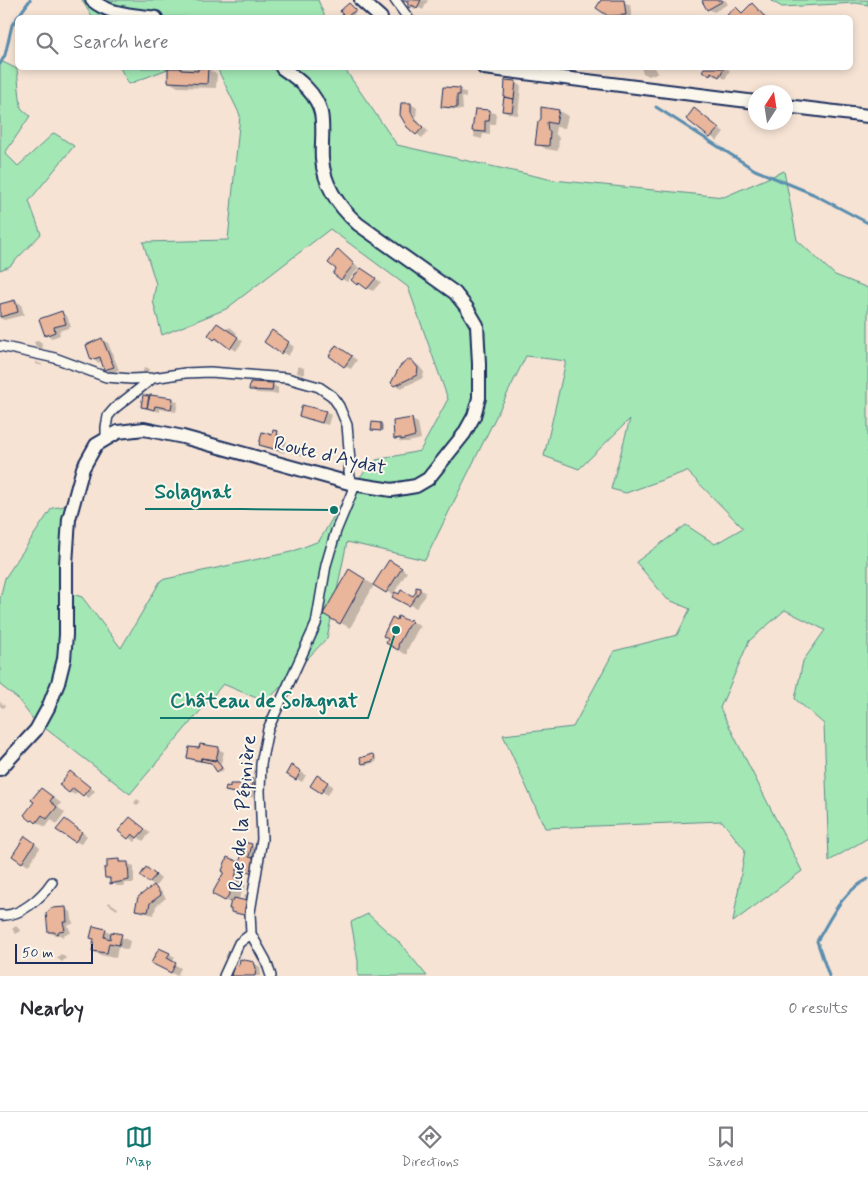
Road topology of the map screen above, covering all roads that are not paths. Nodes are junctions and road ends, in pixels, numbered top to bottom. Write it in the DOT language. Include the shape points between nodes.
graph roads {
  1 [pos="92,0"];
  2 [pos="362,0"];
  3 [pos="395,0"];
  4 [pos="139,15"];
  5 [pos="378,15"];
  6 [pos="406,15"];
  7 [pos="285,70"];
  8 [pos="500,70"];
  9 [pos="748,101"];
  10 [pos="793,107"];
  11 [pos="868,116"];
  12 [pos="0,346"];
  13 [pos="153,378"];
  14 [pos="106,438"];
  15 [pos="353,484"];
  16 [pos="0,769"];
  17 [pos="52,882"];
  18 [pos="0,914"];
  19 [pos="251,934"];
  20 [pos="224,976"];
  21 [pos="271,976"];
  1 -- 4 [label="main road" via="111,10"];
  2 -- 5 [label="main road"];
  3 -- 6 [label="street"];
  7 -- 15 [label="main road, Route d'Aydat" via="298,78 317,102 321,113 322,160 326,180 336,200 358,224 455,294 477,325 479,398 474,416 441,464 428,479 416,486 392,490"];
  8 -- 9 [label="main road"];
  10 -- 11 [label="main road"];
  12 -- 13 [label="street" via="55,358 106,377"];
  13 -- 14 [label="street" via="111,412"];
  13 -- 15 [label="street" via="210,372 287,378 320,387 332,396 347,425 349,472"];
  14 -- 15 [label="main road, Route d'Aydat" via="127,430 144,429"];
  14 -- 16 [label="main road, Route d'Aydat" via="96,445 83,468 69,519 66,635 58,683 36,730"];
  15 -- 19 [label="street, Rue de la Pépinière" via="326,565 316,624 268,729 261,764 262,839 250,912"];
  17 -- 18 [label="street" via="44,894 19,912"];
  19 -- 20 [label="street" via="240,943"];
  19 -- 21 [label="street, Rue de la Pépinière"];
}
